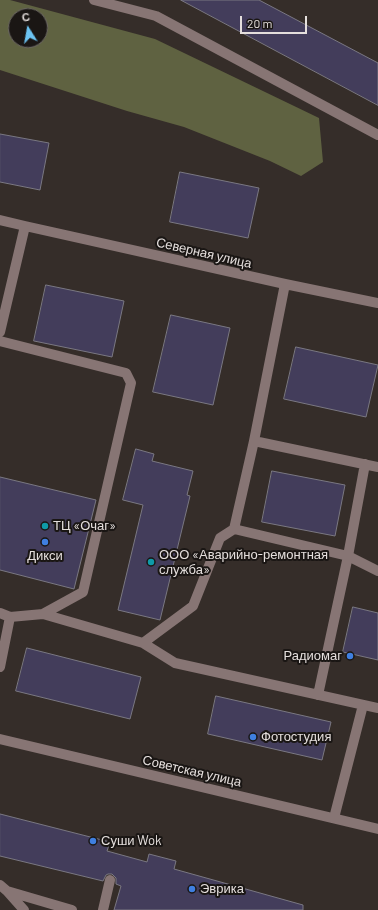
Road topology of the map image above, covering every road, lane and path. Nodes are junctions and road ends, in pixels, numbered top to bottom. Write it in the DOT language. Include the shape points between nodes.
graph roads {
  1 [pos="94,0"];
  2 [pos="378,135"];
  3 [pos="0,220"];
  4 [pos="25,226"];
  5 [pos="285,284"];
  6 [pos="378,302"];
  7 [pos="0,332"];
  8 [pos="0,341"];
  9 [pos="254,441"];
  10 [pos="365,464"];
  11 [pos="378,467"];
  12 [pos="234,529"];
  13 [pos="348,556"];
  14 [pos="378,571"];
  15 [pos="0,613"];
  16 [pos="43,614"];
  17 [pos="10,617"];
  18 [pos="144,643"];
  19 [pos="0,667"];
  20 [pos="318,694"];
  21 [pos="363,705"];
  22 [pos="378,708"];
  23 [pos="0,739"];
  24 [pos="334,818"];
  25 [pos="378,829"];
  26 [pos="110,880"];
  27 [pos="3,888"];
  28 [pos="24,910"];
  29 [pos="72,910"];
  30 [pos="103,910"];
  1 -- 2 [label="street" via="156,16"];
  3 -- 4 [label="street, Северная улица"];
  4 -- 5 [label="street, Северная улица"];
  4 -- 7 [label="street"];
  5 -- 6 [label="street, Северная улица"];
  5 -- 9 [label="street"];
  8 -- 16 [label="street" via="126,373 131,383 83,592"];
  9 -- 10 [label="street"];
  9 -- 12 [label="street"];
  10 -- 11 [label="street"];
  10 -- 13 [label="street"];
  12 -- 13 [label="street"];
  12 -- 18 [label="street" via="220,538 193,606"];
  13 -- 14 [label="street"];
  13 -- 20 [label="street"];
  15 -- 17 [label="street"];
  16 -- 17 [label="street"];
  16 -- 18 [label="street"];
  17 -- 19 [label="street"];
  18 -- 20 [label="street" via="175,663"];
  20 -- 21 [label="street"];
  21 -- 22 [label="street"];
  21 -- 24 [label="street"];
  23 -- 24 [label="street, Советская улица"];
  24 -- 25 [label="street, Советская улица"];
  26 -- 30 [label="street"];
  27 -- 28 [label="street"];
  27 -- 29 [label="street"];
}
